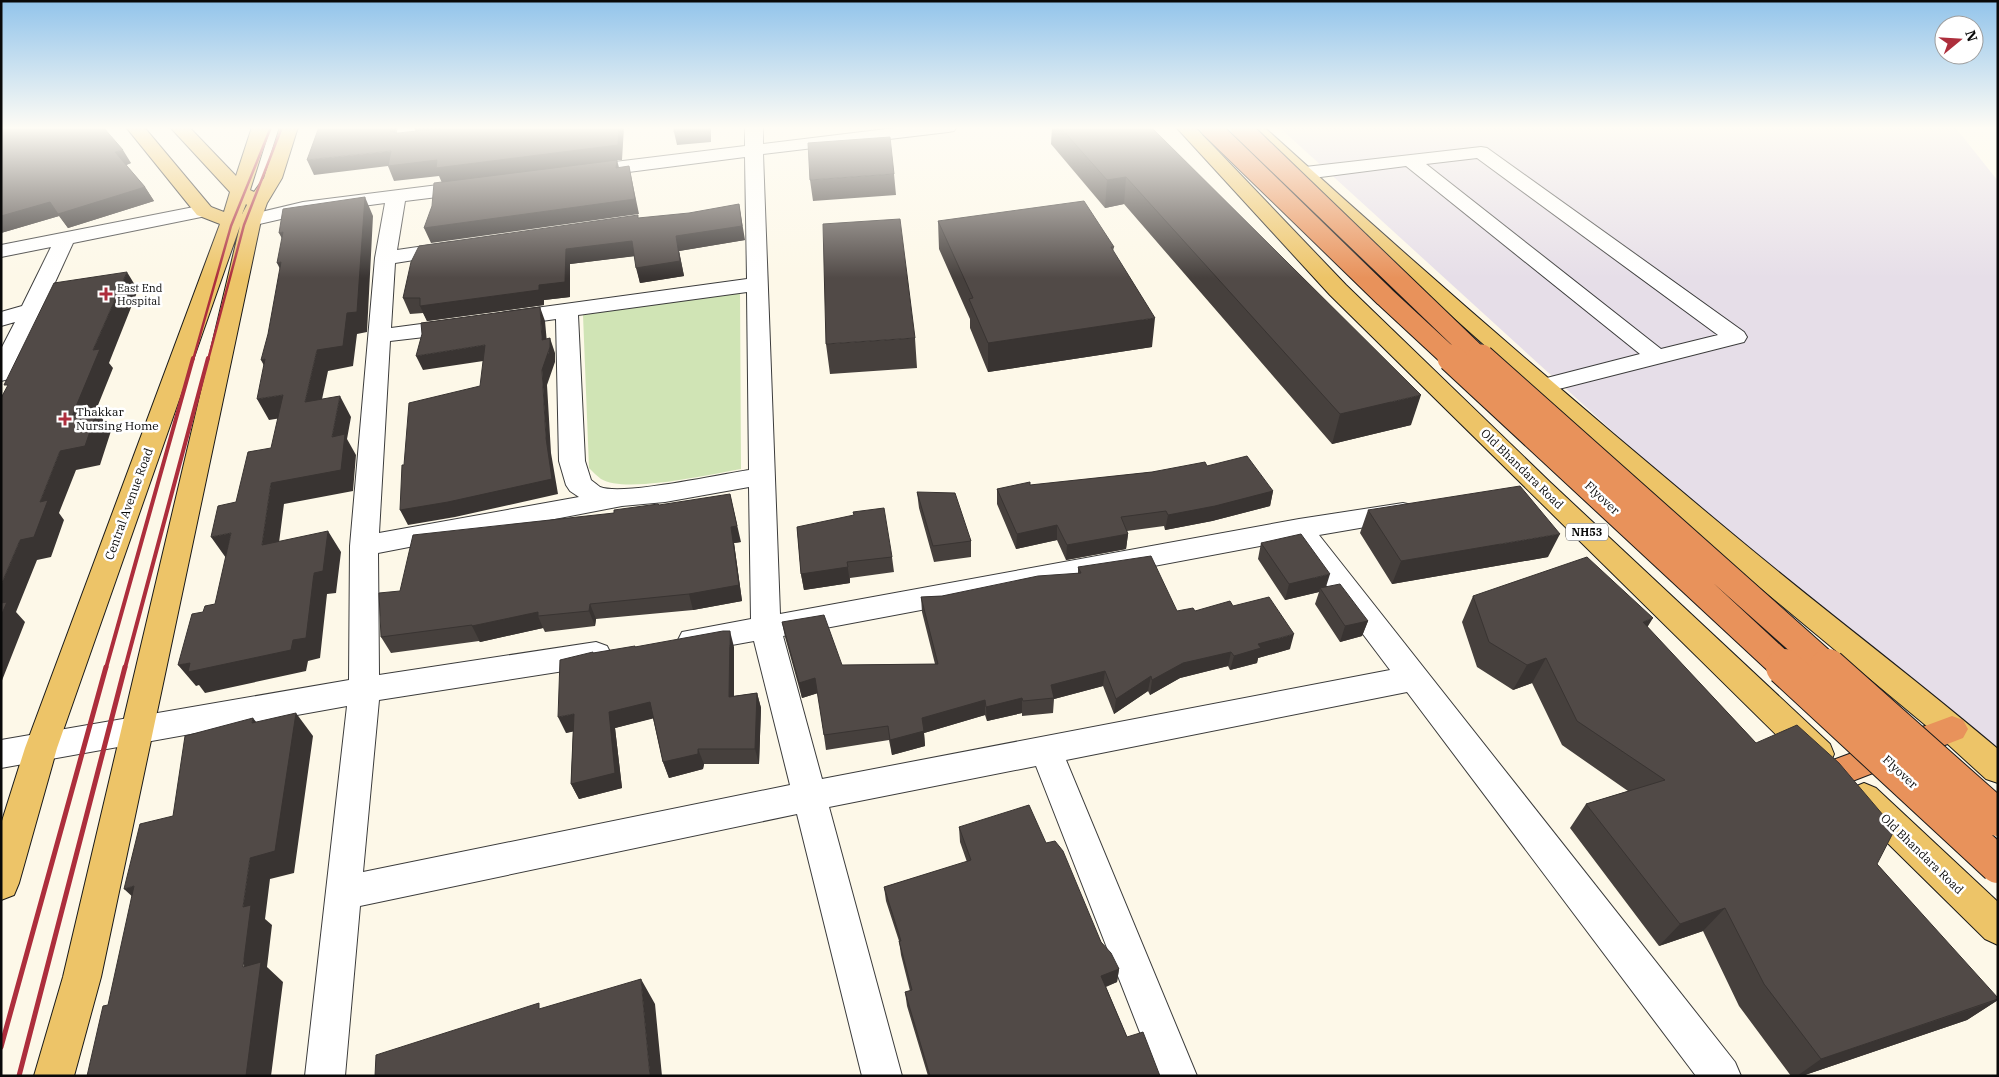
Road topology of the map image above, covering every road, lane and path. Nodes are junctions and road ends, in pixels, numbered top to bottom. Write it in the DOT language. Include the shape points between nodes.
graph roads {
  1 [pos="176,177"];
  2 [pos="227,177"];
  3 [pos="246,177"];
  4 [pos="273,177"];
  5 [pos="749,177"];
  6 [pos="1232,177"];
  7 [pos="1262,177"];
  8 [pos="1292,177"];
  9 [pos="1309,177"];
  10 [pos="1431,177"];
  11 [pos="1516,177"];
  12 [pos="493,184"];
  13 [pos="241,192"];
  14 [pos="396,196"];
  15 [pos="204,211"];
  16 [pos="246,214"];
  17 [pos="66,237"];
  18 [pos="473,246"];
  19 [pos="1,251"];
  20 [pos="385,258"];
  21 [pos="757,284"];
  22 [pos="32,310"];
  23 [pos="567,311"];
  24 [pos="1,319"];
  25 [pos="379,336"];
  26 [pos="1657,357"];
  27 [pos="1,374"];
  28 [pos="1543,386"];
  29 [pos="762,476"];
  30 [pos="1542,489"];
  31 [pos="1503,495"];
  32 [pos="626,497"];
  33 [pos="1435,506"];
  34 [pos="1300,529"];
  35 [pos="364,546"];
  36 [pos="766,628"];
  37 [pos="668,644"];
  38 [pos="619,651"];
  39 [pos="1414,678"];
  40 [pos="364,690"];
  41 [pos="1952,729"];
  42 [pos="138,730"];
  43 [pos="41,748"];
  44 [pos="1046,750"];
  45 [pos="1,754"];
  46 [pos="1998,769"];
  47 [pos="1837,773"];
  48 [pos="810,796"];
  49 [pos="1998,818"];
  50 [pos="1998,865"];
  51 [pos="1,883"];
  52 [pos="344,893"];
  53 [pos="1998,927"];
  54 [pos="54,1076"];
  55 [pos="325,1076"];
  56 [pos="882,1076"];
  57 [pos="1177,1076"];
  58 [pos="1721,1076"];
  1 -- 15 [label="main road"];
  2 -- 13 [label="main road"];
  3 -- 13 [label="main road, Central Avenue Road"];
  4 -- 16 [label="main road"];
  5 -- 21 [label="street" via="746,206"];
  6 -- 30 [label="main road, Old Bhandara Road / NH53" via="1338,290"];
  7 -- 50 [label="highway, Flyover, bridge" via="1385,297"];
  8 -- 49 [label="highway, Flyover, bridge" via="1480,358"];
  9 -- 28 [label="main road"];
  10 -- 26 [label="street"];
  11 -- 26 [label="street" via="1736,337"];
  12 -- 14 [label="street"];
  13 -- 16 [label="main road"];
  13 -- 16 [label="main road, Central Avenue Road"];
  14 -- 16 [label="street"];
  14 -- 20 [label="street"];
  15 -- 16 [label="main road"];
  15 -- 17 [label="street"];
  16 -- 42 [label="main road"];
  16 -- 43 [label="main road, Central Avenue Road"];
  17 -- 19 [label="street"];
  17 -- 22 [label="street"];
  18 -- 20 [label="street"];
  20 -- 25 [label="street"];
  21 -- 23 [label="street"];
  21 -- 29 [label="street"];
  22 -- 24 [label="street"];
  22 -- 27 [label="street"];
  23 -- 25 [label="street"];
  23 -- 32 [label="street" via="572,461 579,485 596,496"];
  25 -- 35 [label="street"];
  26 -- 28 [label="street"];
  28 -- 41 [label="main road" via="1726,544"];
  29 -- 32 [label="street"];
  29 -- 36 [label="street"];
  30 -- 31 [label="street"];
  30 -- 47 [label="main road, Old Bhandara Road / NH53"];
  32 -- 35 [label="street"];
  33 -- 34 [label="street"];
  34 -- 36 [label="street"];
  34 -- 39 [label="street"];
  35 -- 40 [label="street"];
  36 -- 37 [label="street"];
  36 -- 48 [label="street"];
  38 -- 40 [label="street"];
  39 -- 44 [label="street"];
  39 -- 58 [label="street"];
  40 -- 42 [label="street"];
  40 -- 52 [label="street"];
  41 -- 46 [label="main road"];
  41 -- 47 [label="highway"];
  42 -- 43 [label="street"];
  42 -- 54 [label="main road" via="82,977"];
  43 -- 45 [label="street"];
  43 -- 51 [label="main road, Central Avenue Road"];
  44 -- 48 [label="street"];
  44 -- 57 [label="street"];
  47 -- 53 [label="main road, Old Bhandara Road / NH53"];
  48 -- 52 [label="street"];
  48 -- 56 [label="street"];
  52 -- 55 [label="street"];
}
